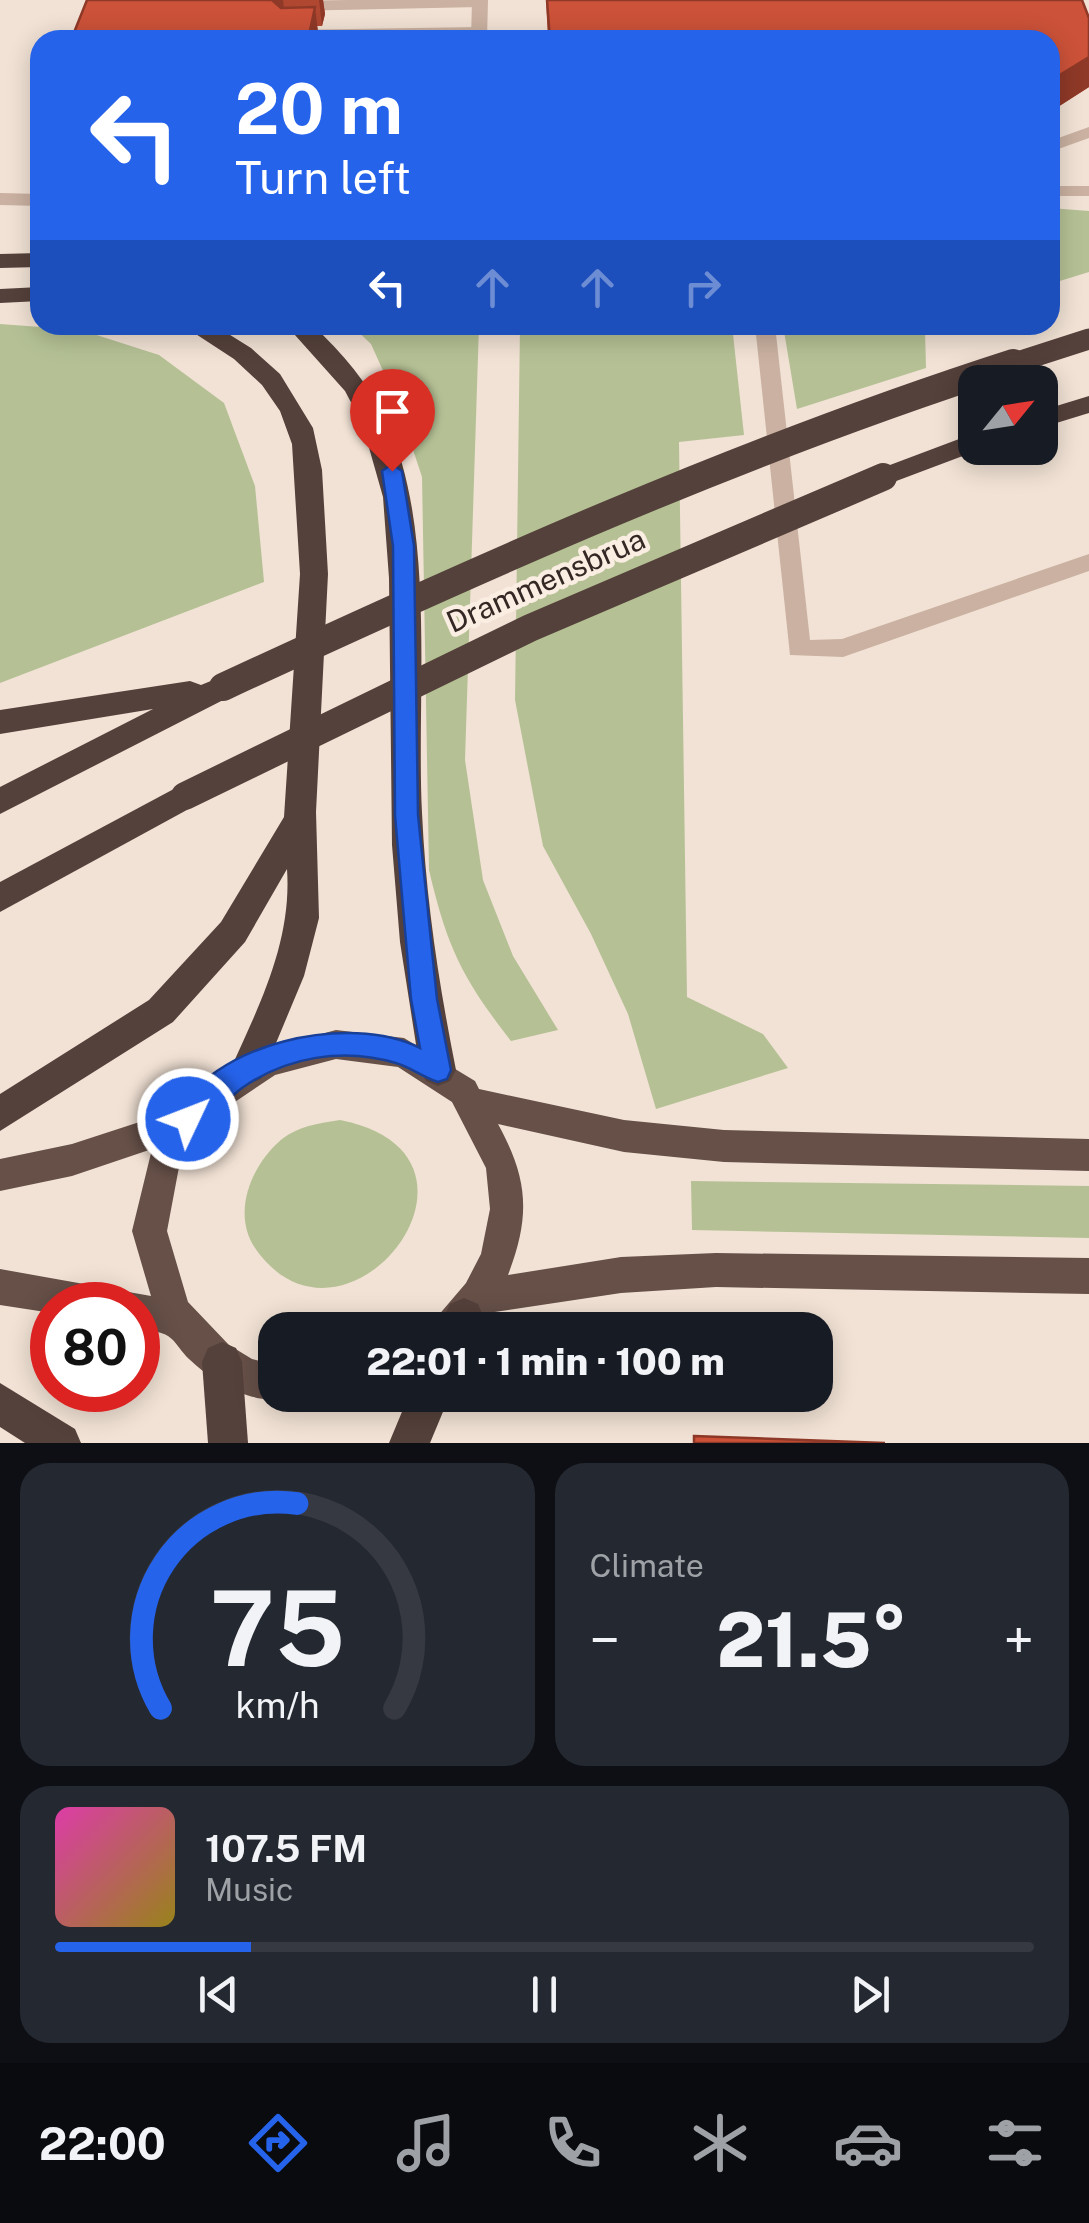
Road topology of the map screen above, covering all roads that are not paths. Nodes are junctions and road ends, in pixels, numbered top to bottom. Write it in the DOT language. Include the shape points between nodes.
graph roads {
  1 [pos="480,1"];
  2 [pos="282,6"];
  3 [pos="479,30"];
  4 [pos="1089,132"];
  5 [pos="1060,143"];
  6 [pos="1060,191"];
  7 [pos="1089,191"];
  8 [pos="0,199"];
  9 [pos="30,200"];
  10 [pos="30,260"];
  11 [pos="0,262"];
  12 [pos="30,294"];
  13 [pos="0,296"];
  14 [pos="212,335"];
  15 [pos="309,335"];
  16 [pos="767,335"];
  17 [pos="1089,340"];
  18 [pos="1089,404"];
  19 [pos="1058,414"];
  20 [pos="958,449"];
  21 [pos="1089,562"];
  22 [pos="154,709"];
  23 [pos="0,722"];
  24 [pos="0,801"];
  25 [pos="300,818"];
  26 [pos="0,898"];
  27 [pos="249,1068"];
  28 [pos="438,1070"];
  29 [pos="473,1104"];
  30 [pos="0,1114"];
  31 [pos="188,1119"];
  32 [pos="1089,1155"];
  33 [pos="0,1175"];
  34 [pos="1089,1276"];
  35 [pos="0,1287"];
  36 [pos="30,1291"];
  37 [pos="467,1312"];
  38 [pos="488,1312"];
  39 [pos="160,1316"];
  40 [pos="178,1321"];
  41 [pos="222,1362"];
  42 [pos="258,1376"];
  43 [pos="0,1403"];
  44 [pos="423,1412"];
  45 [pos="60,1443"];
  46 [pos="228,1443"];
  47 [pos="409,1443"];
  1 -- 2 [label="street"];
  1 -- 3 [label="street"];
  4 -- 5 [label="street"];
  6 -- 7 [label="street"];
  8 -- 9 [label="street"];
  10 -- 11 [label="highway"];
  12 -- 13 [label="highway"];
  14 -- 25 [label="highway" via="268,376 300,427 306,451 314,560"];
  15 -- 28 [label="highway" via="346,370 368,405 392,471 403,546 406,815 424,999"];
  16 -- 21 [label="street" via="799,649 843,648"];
  17 -- 22 [label="highway, Drammensbrua, bridge" via="896,404 638,502 223,687"];
  18 -- 19 [label="highway"];
  20 -- 26 [label="highway, Drammensbrua, bridge" via="704,548 496,640 185,796"];
  22 -- 23 [label="highway"];
  22 -- 24 [label="highway, Drammensbrua"];
  25 -- 27 [label="highway" via="304,916"];
  25 -- 30 [label="highway" via="233,932 160,1011"];
  27 -- 28 [label="highway" via="300,1049 366,1044 403,1052"];
  27 -- 31 [label="highway"];
  28 -- 29 [label="highway"];
  29 -- 32 [label="highway" via="624,1136 724,1146"];
  29 -- 37 [label="highway" via="494,1136 507,1215 498,1257"];
  31 -- 33 [label="highway" via="97,1154"];
  31 -- 40 [label="highway" via="153,1197 150,1240 158,1283"];
  34 -- 38 [label="highway" via="716,1270 621,1275"];
  35 -- 36 [label="highway"];
  39 -- 40 [label="highway"];
  40 -- 41 [label="highway"];
  41 -- 42 [label="highway"];
  41 -- 46 [label="highway"];
  43 -- 45 [label="highway"];
  44 -- 47 [label="highway"];
}
